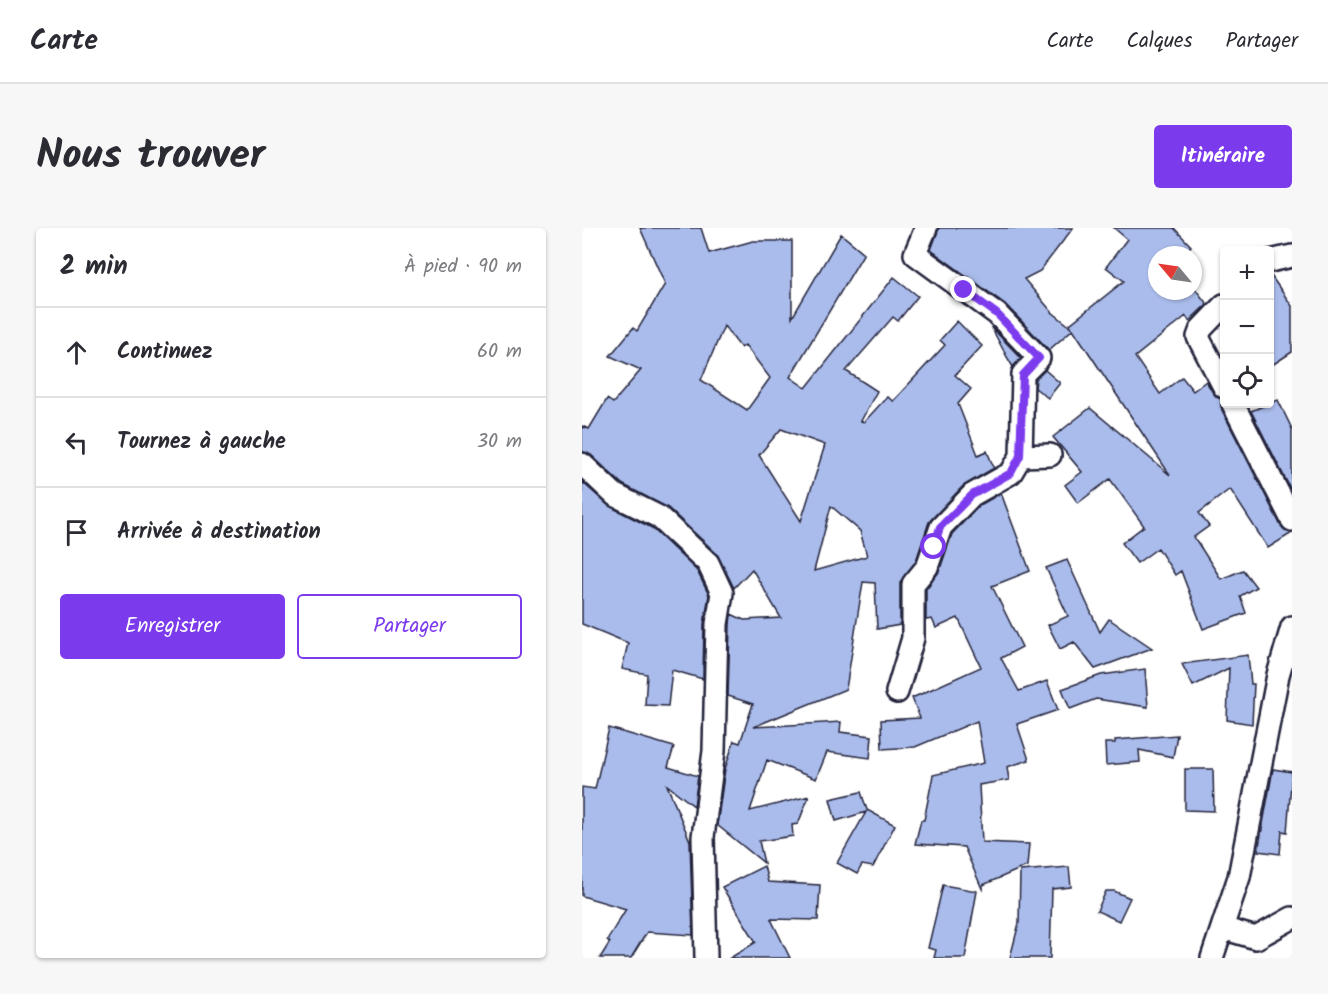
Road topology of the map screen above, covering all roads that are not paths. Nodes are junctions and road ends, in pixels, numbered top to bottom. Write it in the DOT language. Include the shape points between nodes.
graph roads {
  1 [pos="926,228"];
  2 [pos="1292,256"];
  3 [pos="1274,260"];
  4 [pos="1220,309"];
  5 [pos="1220,379"];
  6 [pos="1235,408"];
  7 [pos="1050,455"];
  8 [pos="1020,456"];
  9 [pos="582,464"];
  10 [pos="1292,520"];
  11 [pos="1292,627"];
  12 [pos="897,692"];
  13 [pos="1292,918"];
  14 [pos="1222,928"];
  15 [pos="706,958"];
  16 [pos="1212,958"];
  1 -- 8 [label="street" via="915,255 997,314 1039,358 1023,375"];
  2 -- 3 [label="street"];
  4 -- 5 [label="street" via="1198,337"];
  6 -- 10 [label="street"];
  7 -- 8 [label="street"];
  8 -- 12 [label="street" via="1011,473 972,495 940,527 927,567 912,584 913,638"];
  9 -- 15 [label="street" via="615,495 659,516 708,563 722,593 717,624 714,751 703,837"];
  11 -- 14 [label="street" via="1278,675 1239,877"];
  13 -- 14 [label="street" via="1256,938"];
  14 -- 16 [label="street"];
}
